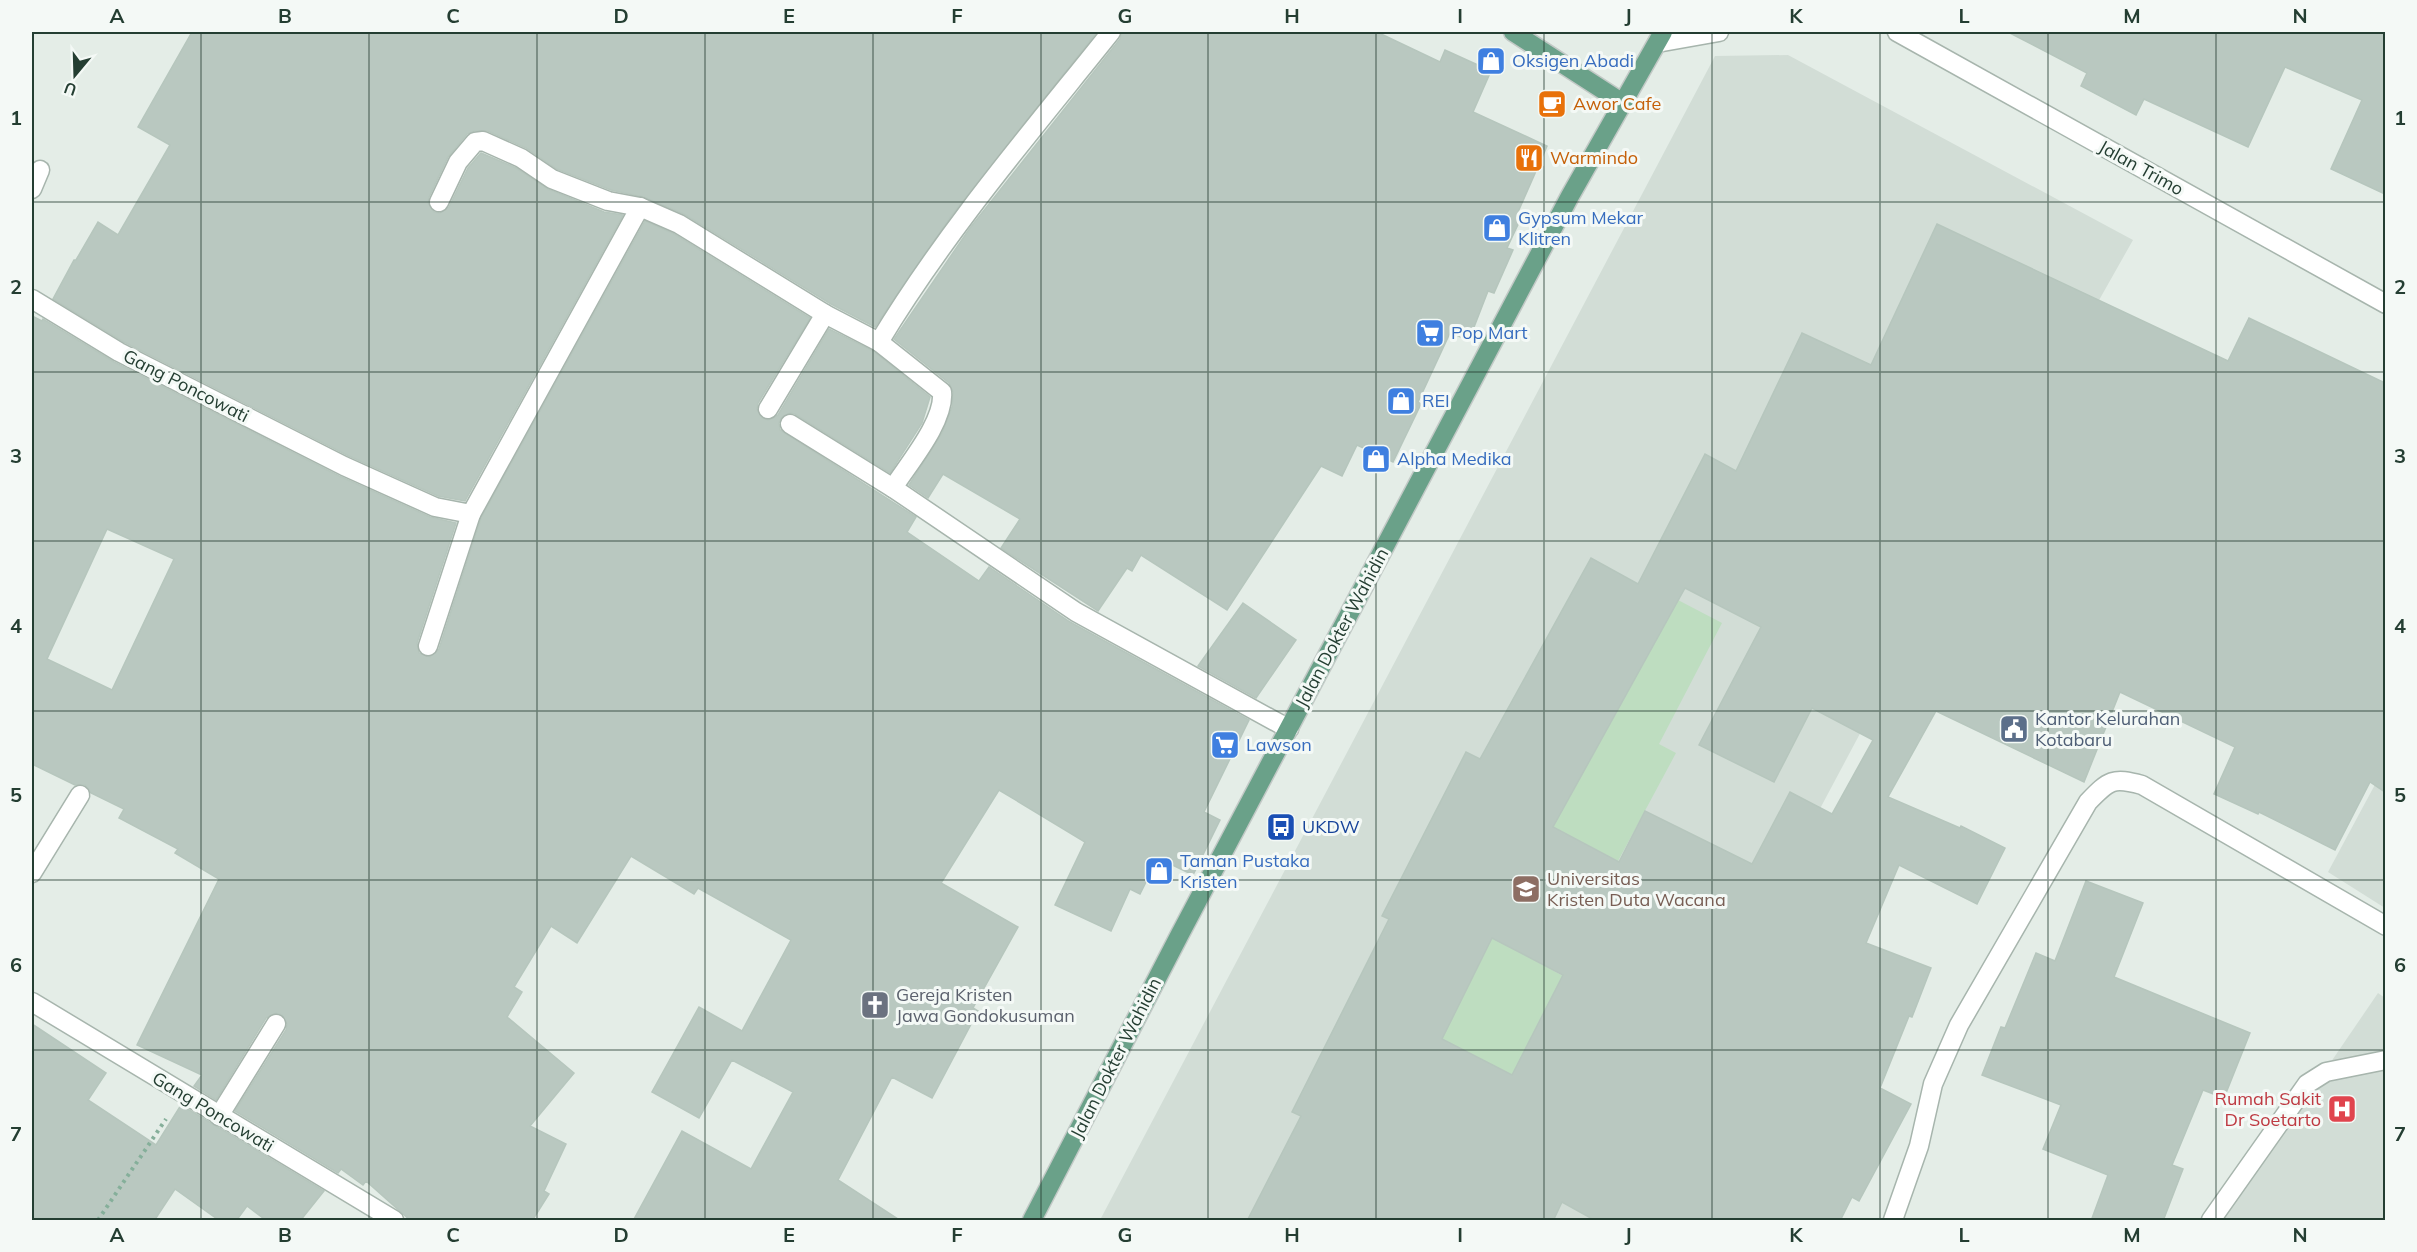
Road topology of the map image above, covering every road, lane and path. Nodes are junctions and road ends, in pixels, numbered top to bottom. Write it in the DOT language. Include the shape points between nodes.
graph roads {
  1 [pos="1111,32"];
  2 [pos="1513,32"];
  3 [pos="1719,32"];
  4 [pos="1897,32"];
  5 [pos="1660,37"];
  6 [pos="1623,103"];
  7 [pos="40,170"];
  8 [pos="32,189"];
  9 [pos="438,202"];
  10 [pos="640,207"];
  11 [pos="32,299"];
  12 [pos="2385,304"];
  13 [pos="825,314"];
  14 [pos="879,342"];
  15 [pos="768,409"];
  16 [pos="790,424"];
  17 [pos="893,488"];
  18 [pos="471,514"];
  19 [pos="428,646"];
  20 [pos="1289,729"];
  21 [pos="80,795"];
  22 [pos="32,873"];
  23 [pos="2385,926"];
  24 [pos="32,1002"];
  25 [pos="276,1024"];
  26 [pos="2385,1060"];
  27 [pos="183,1094"];
  28 [pos="219,1116"];
  29 [pos="98,1221"];
  30 [pos="394,1221"];
  31 [pos="1032,1221"];
  32 [pos="1893,1221"];
  33 [pos="2211,1221"];
  1 -- 14 [label="street" via="999,169"];
  2 -- 6 [label="main road"];
  3 -- 5 [label="street"];
  4 -- 12 [label="street, Jalan Trimo"];
  5 -- 6 [label="main road, Jalan Dokter Wahidin"];
  6 -- 20 [label="main road, Jalan Dokter Wahidin"];
  7 -- 8 [label="street"];
  9 -- 10 [label="street" via="459,162 475,142 483,141 552,178 608,201"];
  10 -- 13 [label="street" via="679,224"];
  10 -- 18 [label="street"];
  11 -- 18 [label="street, Gang Poncowati" via="119,352 344,466 435,507"];
  13 -- 14 [label="street"];
  13 -- 15 [label="street"];
  14 -- 17 [label="street" via="942,392 943,403 929,432"];
  16 -- 17 [label="street"];
  17 -- 20 [label="street" via="1076,612"];
  18 -- 19 [label="street"];
  20 -- 31 [label="main road, Jalan Dokter Wahidin"];
  21 -- 22 [label="street"];
  23 -- 32 [label="street" via="2142,784 2122,779 2103,786 2088,802 1959,1025 1933,1084"];
  24 -- 27 [label="street, Gang Poncowati"];
  25 -- 28 [label="street"];
  26 -- 33 [label="street" via="2326,1072 2307,1084"];
  27 -- 28 [label="street, Gang Poncowati"];
  27 -- 29 [label="path"];
  28 -- 30 [label="street, Gang Poncowati"];
}
